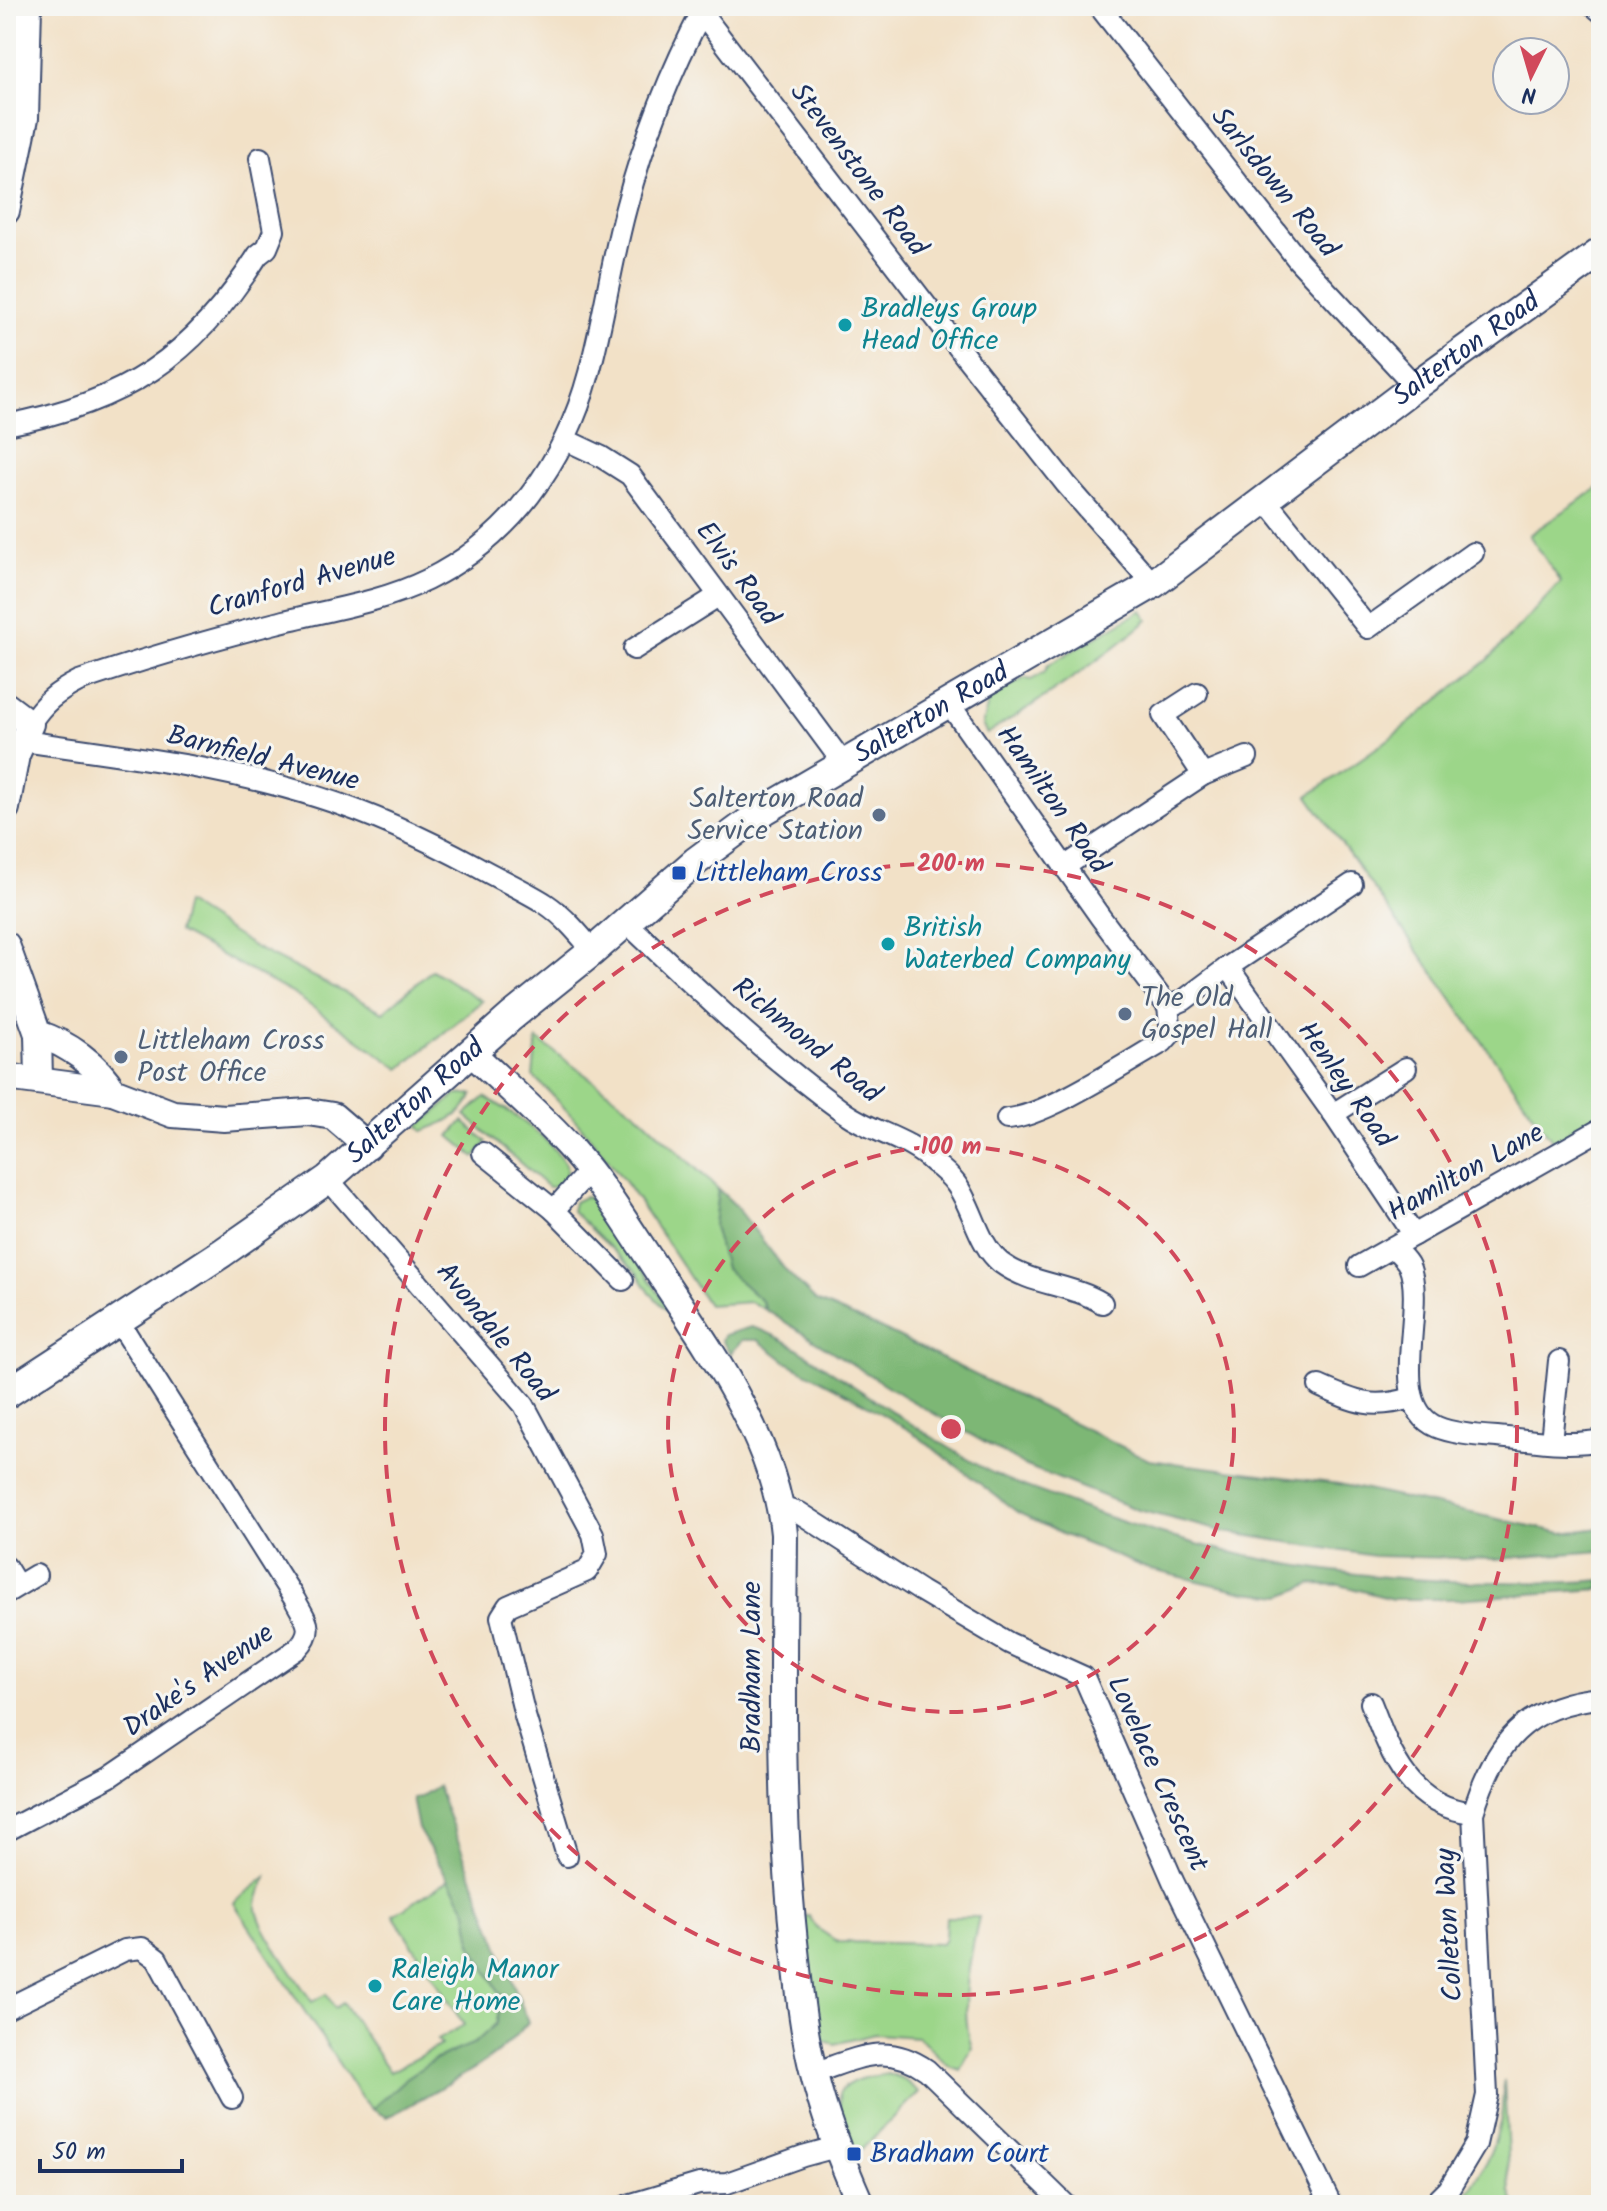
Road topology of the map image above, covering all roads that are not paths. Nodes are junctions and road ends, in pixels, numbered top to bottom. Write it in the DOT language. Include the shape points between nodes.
graph roads {
  1 [pos="28,6"];
  2 [pos="1099,6"];
  3 [pos="1594,6"];
  4 [pos="703,9"];
  5 [pos="1601,12"];
  6 [pos="260,158"];
  7 [pos="6,211"];
  8 [pos="1601,252"];
  9 [pos="1415,386"];
  10 [pos="6,425"];
  11 [pos="566,440"];
  12 [pos="1265,499"];
  13 [pos="1473,553"];
  14 [pos="1153,584"];
  15 [pos="718,596"];
  16 [pos="634,649"];
  17 [pos="1197,693"];
  18 [pos="948,702"];
  19 [pos="6,706"];
  20 [pos="27,733"];
  21 [pos="1247,757"];
  22 [pos="843,763"];
  23 [pos="1203,775"];
  24 [pos="6,808"];
  25 [pos="1064,867"];
  26 [pos="1352,884"];
  27 [pos="625,921"];
  28 [pos="6,945"];
  29 [pos="593,951"];
  30 [pos="1228,967"];
  31 [pos="1168,1007"];
  32 [pos="38,1034"];
  33 [pos="472,1053"];
  34 [pos="1406,1068"];
  35 [pos="6,1077"];
  36 [pos="39,1080"];
  37 [pos="113,1091"];
  38 [pos="1333,1114"];
  39 [pos="1007,1119"];
  40 [pos="1601,1129"];
  41 [pos="368,1146"];
  42 [pos="483,1153"];
  43 [pos="589,1171"];
  44 [pos="328,1179"];
  45 [pos="554,1210"];
  46 [pos="1414,1235"];
  47 [pos="1393,1247"];
  48 [pos="1359,1266"];
  49 [pos="623,1280"];
  50 [pos="1102,1303"];
  51 [pos="119,1322"];
  52 [pos="1559,1361"];
  53 [pos="1319,1386"];
  54 [pos="6,1394"];
  55 [pos="1411,1398"];
  56 [pos="1601,1440"];
  57 [pos="1551,1442"];
  58 [pos="782,1508"];
  59 [pos="6,1567"];
  60 [pos="36,1575"];
  61 [pos="12,1589"];
  62 [pos="1601,1698"];
  63 [pos="1371,1703"];
  64 [pos="1473,1813"];
  65 [pos="6,1831"];
  66 [pos="567,1856"];
  67 [pos="6,2009"];
  68 [pos="813,2073"];
  69 [pos="232,2098"];
  70 [pos="836,2147"];
  71 [pos="628,2205"];
  72 [pos="861,2205"];
  73 [pos="1066,2205"];
  74 [pos="1331,2205"];
  75 [pos="1433,2205"];
  1 -- 7 [label="street" via="25,118"];
  2 -- 9 [label="street, Sarlsdown Road" via="1298,260"];
  3 -- 5 [label="street"];
  4 -- 11 [label="street, Cranford Avenue" via="676,63 630,195 589,376"];
  4 -- 14 [label="street, Stevenstone Road" via="959,349"];
  6 -- 10 [label="street" via="274,231 214,319 125,389 86,405"];
  8 -- 9 [label="main road, Salterton Road"];
  9 -- 12 [label="main road, Salterton Road"];
  11 -- 15 [label="street, Elvis Road" via="630,475"];
  11 -- 20 [label="street, Cranford Avenue" via="530,498 462,561 424,582 79,681 42,705"];
  12 -- 13 [label="street" via="1368,628"];
  12 -- 14 [label="main road, Salterton Road"];
  14 -- 18 [label="main road, Salterton Road"];
  15 -- 16 [label="street"];
  15 -- 22 [label="street, Elvis Road"];
  17 -- 23 [label="street" via="1163,715"];
  18 -- 22 [label="main road, Salterton Road"];
  18 -- 25 [label="street, Hamilton Road"];
  19 -- 20 [label="street"];
  20 -- 24 [label="street, Cranford Avenue" via="16,755"];
  20 -- 29 [label="street, Barnfield Avenue" via="223,773 319,797 382,820 547,905"];
  21 -- 23 [label="street"];
  22 -- 27 [label="main road, Salterton Road" via="765,810"];
  23 -- 25 [label="street"];
  25 -- 31 [label="street, Hamilton Road"];
  26 -- 30 [label="street"];
  27 -- 29 [label="main road, Salterton Road"];
  27 -- 50 [label="street, Richmond Road" via="751,1039 834,1104 932,1160 957,1185 998,1261"];
  28 -- 32 [label="street"];
  29 -- 33 [label="main road, Salterton Road"];
  30 -- 31 [label="street"];
  30 -- 38 [label="street, Henley Road"];
  31 -- 39 [label="street" via="1171,1033 1163,1042 1046,1107"];
  32 -- 36 [label="street"];
  32 -- 37 [label="street" via="74,1052"];
  33 -- 41 [label="main road, Salterton Road"];
  33 -- 43 [label="street, Bradham Lane"];
  34 -- 38 [label="street"];
  35 -- 36 [label="street"];
  36 -- 37 [label="street"];
  37 -- 41 [label="street" via="173,1114 333,1116"];
  38 -- 46 [label="street, Henley Road"];
  40 -- 46 [label="street, Hamilton Lane"];
  41 -- 44 [label="main road, Salterton Road"];
  42 -- 45 [label="street"];
  43 -- 45 [label="street"];
  43 -- 58 [label="street, Bradham Lane" via="687,1315 761,1442"];
  44 -- 51 [label="main road, Salterton Road"];
  44 -- 66 [label="street, Avondale Road" via="524,1405 593,1534 597,1554 587,1571 508,1606 501,1617"];
  45 -- 49 [label="street"];
  46 -- 47 [label="street, Hamilton Lane"];
  47 -- 48 [label="street, Hamilton Lane"];
  47 -- 55 [label="street" via="1409,1266 1413,1291"];
  51 -- 54 [label="main road, Salterton Road"];
  51 -- 65 [label="street, Drake's Avenue" via="295,1600 308,1626 307,1638 109,1777"];
  52 -- 57 [label="street"];
  53 -- 55 [label="street" via="1375,1405"];
  55 -- 57 [label="street" via="1435,1427"];
  56 -- 57 [label="street"];
  58 -- 68 [label="street, Bradham Lane" via="785,1842"];
  58 -- 74 [label="street, Lovelace Crescent" via="800,1513 1009,1643 1084,1677 1173,1881"];
  59 -- 61 [label="street"];
  60 -- 61 [label="street"];
  62 -- 64 [label="street, Colleton Way" via="1541,1713 1513,1735 1493,1759"];
  63 -- 64 [label="street" via="1392,1756 1413,1785 1456,1811"];
  64 -- 75 [label="street, Colleton Way" via="1487,2095 1476,2144"];
  67 -- 69 [label="street" via="125,1950 142,1948 157,1959"];
  68 -- 70 [label="street, Bradham Lane"];
  68 -- 73 [label="street" via="882,2053 914,2060"];
  70 -- 71 [label="street" via="727,2183 699,2184"];
  70 -- 72 [label="street, Bradham Lane"];
}
